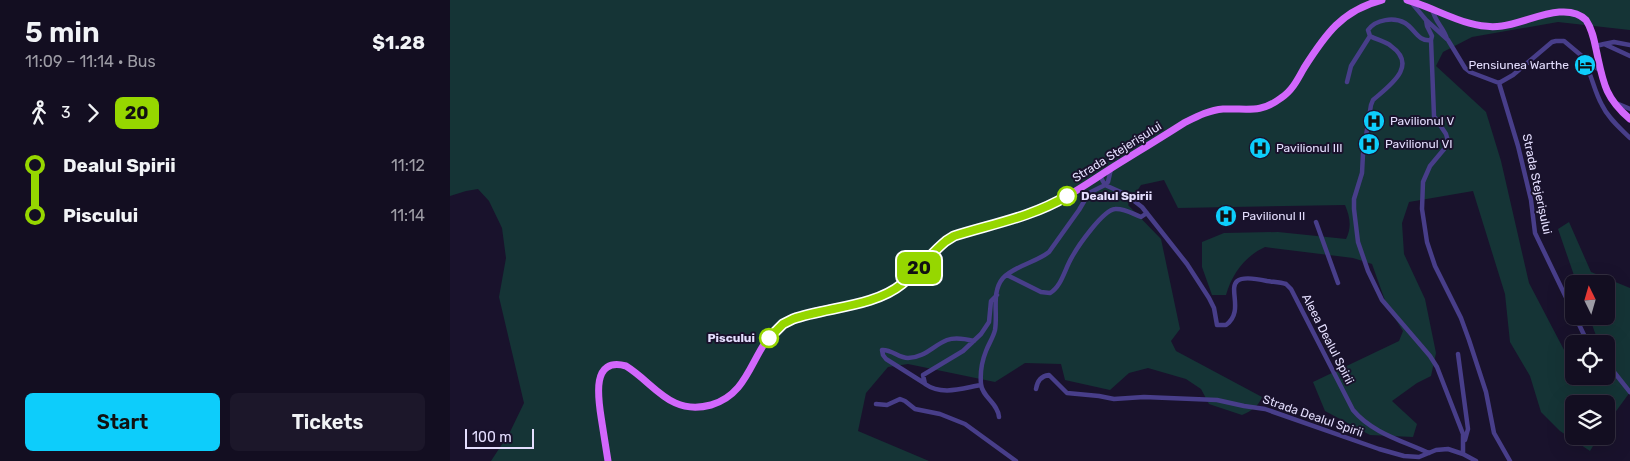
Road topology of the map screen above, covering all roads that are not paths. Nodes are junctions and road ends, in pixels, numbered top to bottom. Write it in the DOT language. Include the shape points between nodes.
graph roads {
  1 [pos="1382,0"];
  2 [pos="1408,0"];
  3 [pos="1432,8"];
  4 [pos="1426,20"];
  5 [pos="1370,36"];
  6 [pos="1431,40"];
  7 [pos="1448,40"];
  8 [pos="1604,44"];
  9 [pos="1630,45"];
  10 [pos="1596,46"];
  11 [pos="1630,56"];
  12 [pos="1582,57"];
  13 [pos="1601,70"];
  14 [pos="1347,82"];
  15 [pos="1499,83"];
  16 [pos="1612,101"];
  17 [pos="1630,109"];
  18 [pos="1630,120"];
  19 [pos="1630,138"];
  20 [pos="1110,169"];
  21 [pos="1100,176"];
  22 [pos="1105,185"];
  23 [pos="1147,213"];
  24 [pos="1316,222"];
  25 [pos="1007,275"];
  26 [pos="1338,283"];
  27 [pos="996,295"];
  28 [pos="1565,296"];
  29 [pos="974,341"];
  30 [pos="1458,354"];
  31 [pos="1615,373"];
  32 [pos="926,384"];
  33 [pos="981,385"];
  34 [pos="1036,389"];
  35 [pos="1630,392"];
  36 [pos="876,404"];
  37 [pos="999,417"];
  38 [pos="1463,444"];
  39 [pos="1429,453"];
  40 [pos="1463,454"];
  41 [pos="608,461"];
  42 [pos="1016,461"];
  43 [pos="1476,461"];
  44 [pos="1510,461"];
  1 -- 20 [label="main road, Strada Stejerișului" via="1358,8 1341,19 1292,88 1274,103 1261,109 1222,110 1201,115"];
  2 -- 3 [label="main road"];
  2 -- 4 [label="street"];
  3 -- 7 [label="street" via="1435,21"];
  3 -- 10 [label="main road" via="1490,27 1513,24 1553,8 1567,8 1584,17"];
  4 -- 6 [label="street"];
  4 -- 7 [label="street"];
  5 -- 6 [label="street" via="1368,30 1373,24 1392,20 1406,24 1420,38"];
  5 -- 14 [label="street" via="1351,66"];
  5 -- 38 [label="street" via="1396,50 1402,60 1402,71 1371,105 1362,173 1354,199 1358,242 1370,278 1382,300 1437,368 1461,428"];
  6 -- 44 [label="street" via="1434,116 1448,141 1423,182 1422,209 1427,242 1469,340 1486,392 1494,433"];
  7 -- 15 [label="street" via="1465,68"];
  8 -- 9 [label="street"];
  8 -- 10 [label="street"];
  8 -- 11 [label="street"];
  10 -- 13 [label="main road"];
  12 -- 13 [label="street"];
  12 -- 15 [label="street" via="1564,41 1552,42"];
  12 -- 19 [label="street" via="1602,105"];
  13 -- 16 [label="main road"];
  15 -- 28 [label="street, Strada Stejerișului" via="1531,200 1535,233"];
  16 -- 17 [label="street"];
  16 -- 18 [label="main road"];
  20 -- 21 [label="main road, Strada Stejerișului"];
  20 -- 22 [label="street"];
  21 -- 22 [label="street"];
  21 -- 41 [label="main road, Strada Stejerișului" via="1040,210 946,241 902,284 884,295 811,313 783,324 769,338 738,388 718,402 696,406 675,402 659,394 626,366 609,367 601,375 598,390"];
  22 -- 23 [label="street, Aleea Dealul Spirii" via="1136,201"];
  22 -- 25 [label="street" via="1086,196 1049,252"];
  23 -- 25 [label="street" via="1141,217 1118,208 1105,214 1077,249 1050,293 1041,292"];
  23 -- 39 [label="street, Aleea Dealul Spirii" via="1209,298 1218,325 1226,325 1232,319 1235,283 1238,280 1247,277 1286,284 1353,410 1379,430"];
  24 -- 26 [label="street"];
  25 -- 27 [label="street" via="998,286"];
  27 -- 29 [label="street" via="991,301 989,322"];
  27 -- 33 [label="street" via="995,329 983,359"];
  29 -- 32 [label="street" via="923,375"];
  29 -- 32 [label="street" via="953,338 930,351 908,358 882,350 882,356"];
  30 -- 38 [label="street" via="1468,429"];
  31 -- 35 [label="street"];
  32 -- 33 [label="street" via="936,390 948,391"];
  33 -- 37 [label="street" via="996,406"];
  34 -- 39 [label="street, Strada Dealul Spirii" via="1044,375 1049,375 1067,393 1119,399 1217,400 1265,408 1404,456 1419,457"];
  36 -- 42 [label="street" via="887,406 900,399 915,409 951,418 977,432"];
  38 -- 40 [label="street"];
  39 -- 40 [label="street, Strada Dealul Spirii" via="1442,449"];
  40 -- 43 [label="street, Strada Dealul Spirii"];
}
